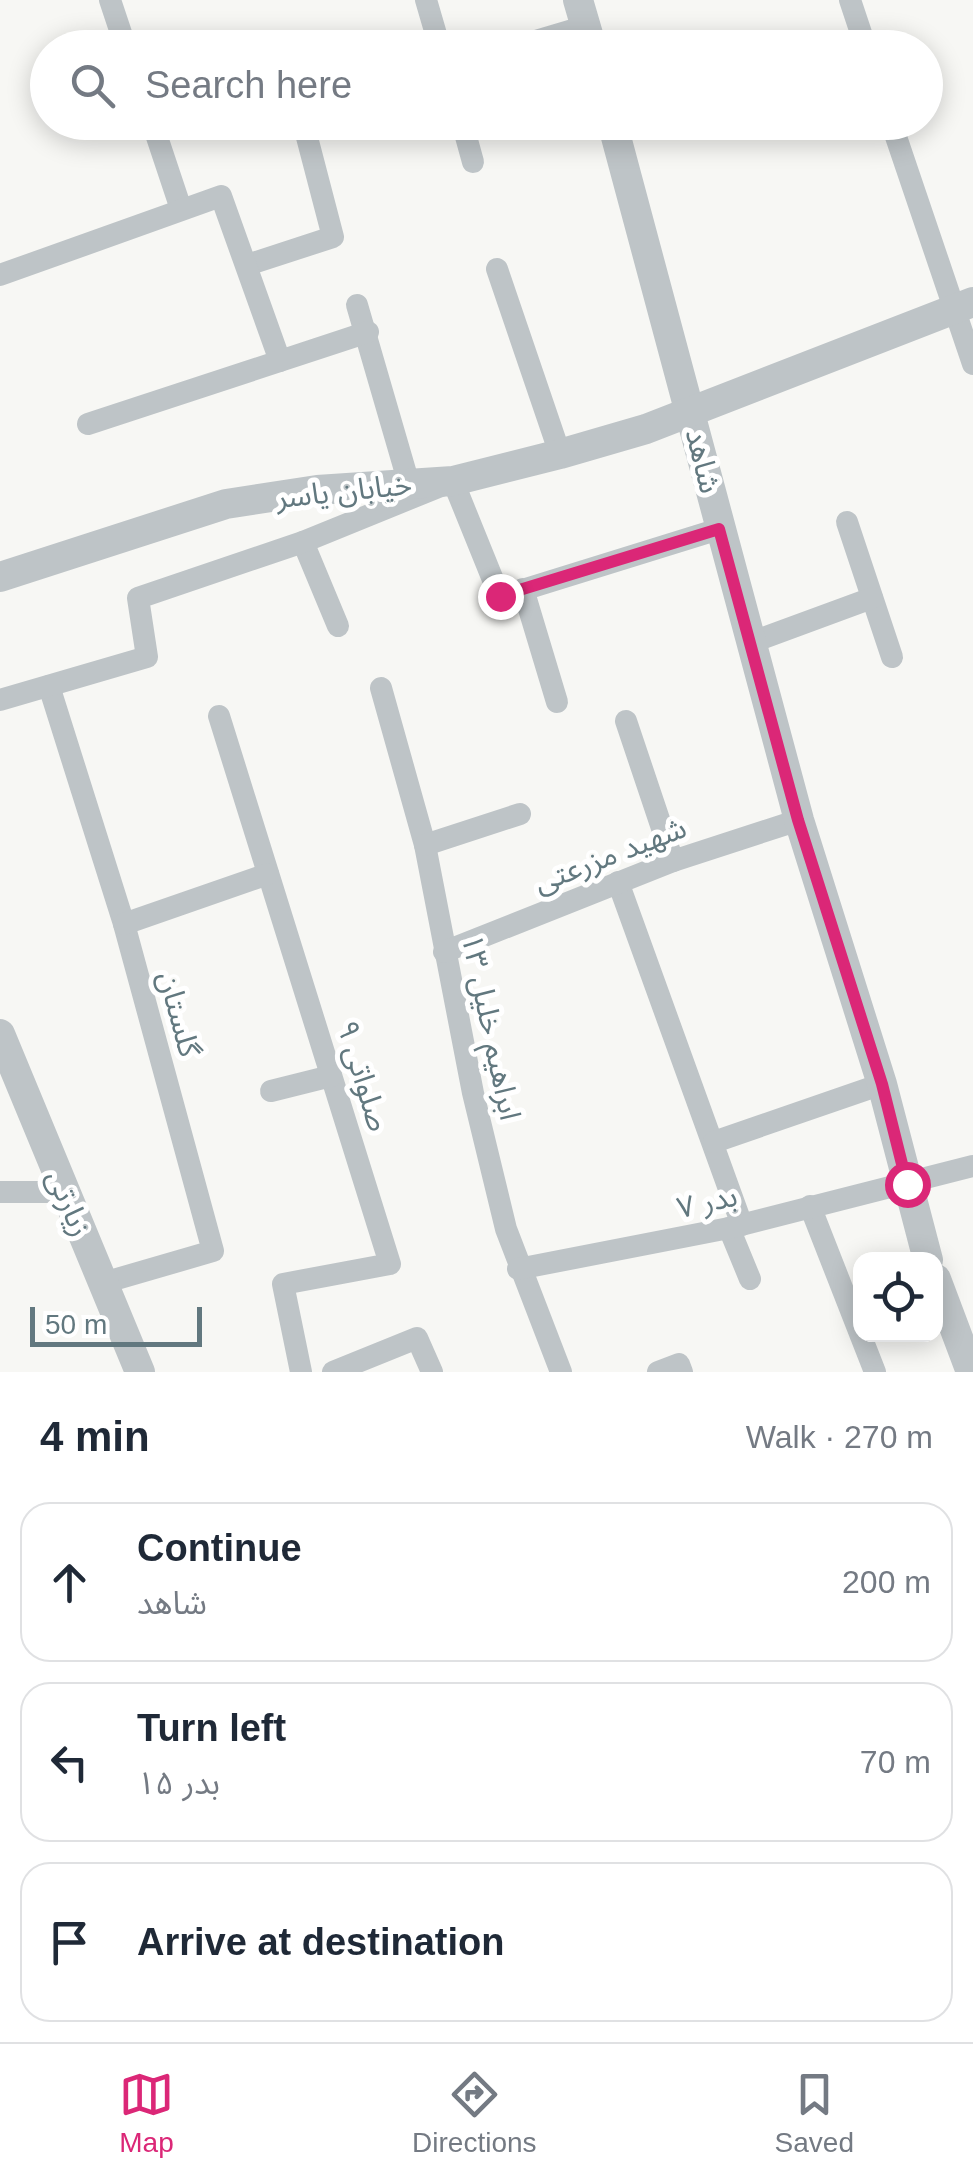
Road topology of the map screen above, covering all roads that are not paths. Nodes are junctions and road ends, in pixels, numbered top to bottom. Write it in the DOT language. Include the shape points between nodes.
graph roads {
  1 [pos="110,0"];
  2 [pos="426,0"];
  3 [pos="850,0"];
  4 [pos="120,30"];
  5 [pos="435,30"];
  6 [pos="860,30"];
  7 [pos="158,140"];
  8 [pos="308,140"];
  9 [pos="467,140"];
  10 [pos="617,140"];
  11 [pos="898,140"];
  12 [pos="473,162"];
  13 [pos="181,209"];
  14 [pos="247,265"];
  15 [pos="497,269"];
  16 [pos="0,275"];
  17 [pos="357,304"];
  18 [pos="964,306"];
  19 [pos="368,332"];
  20 [pos="280,361"];
  21 [pos="973,364"];
  22 [pos="690,412"];
  23 [pos="88,424"];
  24 [pos="560,454"];
  25 [pos="454,481"];
  26 [pos="409,484"];
  27 [pos="847,522"];
  28 [pos="719,529"];
  29 [pos="303,542"];
  30 [pos="0,577"];
  31 [pos="523,589"];
  32 [pos="872,598"];
  33 [pos="338,626"];
  34 [pos="750,643"];
  35 [pos="892,657"];
  36 [pos="49,686"];
  37 [pos="382,688"];
  38 [pos="0,700"];
  39 [pos="556,702"];
  40 [pos="219,716"];
  41 [pos="626,722"];
  42 [pos="520,814"];
  43 [pos="798,820"];
  44 [pos="425,845"];
  45 [pos="673,861"];
  46 [pos="268,874"];
  47 [pos="618,882"];
  48 [pos="124,924"];
  49 [pos="444,952"];
  50 [pos="0,1034"];
  51 [pos="332,1076"];
  52 [pos="882,1084"];
  53 [pos="272,1091"];
  54 [pos="714,1142"];
  55 [pos="973,1166"];
  56 [pos="907,1184"];
  57 [pos="0,1192"];
  58 [pos="64,1192"];
  59 [pos="810,1206"];
  60 [pos="736,1227"];
  61 [pos="926,1252"];
  62 [pos="518,1269"];
  63 [pos="750,1279"];
  64 [pos="103,1283"];
  65 [pos="943,1298"];
  66 [pos="133,1371"];
  67 [pos="302,1372"];
  68 [pos="333,1372"];
  69 [pos="432,1372"];
  70 [pos="560,1372"];
  71 [pos="658,1372"];
  72 [pos="682,1372"];
  73 [pos="875,1372"];
  74 [pos="971,1372"];
  1 -- 4 [label="street"];
  2 -- 5 [label="street"];
  3 -- 6 [label="street"];
  7 -- 13 [label="street"];
  8 -- 14 [label="street" via="333,237"];
  9 -- 12 [label="street"];
  10 -- 22 [label="street, شاهد"];
  11 -- 18 [label="street"];
  13 -- 14 [label="street" via="220,196"];
  13 -- 16 [label="street"];
  14 -- 20 [label="street"];
  15 -- 24 [label="street"];
  17 -- 19 [label="street"];
  18 -- 21 [label="street"];
  18 -- 22 [label="street, خیابان یاسر"];
  19 -- 20 [label="street"];
  19 -- 26 [label="street"];
  20 -- 23 [label="street"];
  22 -- 24 [label="street, خیابان یاسر"];
  22 -- 28 [label="street, شاهد"];
  24 -- 25 [label="street, خیابان یاسر"];
  25 -- 26 [label="street, خیابان یاسر"];
  25 -- 29 [label="street"];
  25 -- 31 [label="street" via="500,596"];
  26 -- 30 [label="street, خیابان یاسر" via="226,504"];
  27 -- 32 [label="street"];
  28 -- 31 [label="street"];
  28 -- 34 [label="street, شاهد"];
  29 -- 33 [label="street"];
  29 -- 36 [label="street" via="138,598 147,657"];
  31 -- 39 [label="street"];
  32 -- 34 [label="street"];
  32 -- 35 [label="street"];
  34 -- 43 [label="street, شاهد"];
  36 -- 38 [label="street"];
  36 -- 48 [label="street, گلستان"];
  37 -- 44 [label="street, ابراهیم خلیل ۱۳"];
  40 -- 46 [label="street, صلواتی ۹"];
  41 -- 45 [label="street"];
  42 -- 44 [label="street"];
  43 -- 45 [label="street, شهید مزرعتی"];
  43 -- 52 [label="street, شاهد"];
  44 -- 49 [label="street, ابراهیم خلیل ۱۳"];
  45 -- 47 [label="street, شهید مزرعتی"];
  46 -- 48 [label="street"];
  46 -- 51 [label="street, صلواتی ۹"];
  47 -- 49 [label="street, شهید مزرعتی"];
  47 -- 54 [label="street"];
  48 -- 64 [label="street, گلستان" via="212,1251"];
  49 -- 62 [label="street, ابراهیم خلیل ۱۳"];
  50 -- 58 [label="street, زیارتی"];
  51 -- 53 [label="street"];
  51 -- 67 [label="street, صلواتی ۹" via="390,1264 283,1284"];
  52 -- 54 [label="street"];
  52 -- 56 [label="street, شاهد"];
  54 -- 60 [label="street"];
  55 -- 56 [label="street, بدر ۷"];
  56 -- 59 [label="street, بدر ۷"];
  56 -- 61 [label="street, شاهد"];
  57 -- 58 [label="street"];
  58 -- 64 [label="street, زیارتی"];
  59 -- 60 [label="street, بدر ۷"];
  59 -- 73 [label="street"];
  60 -- 62 [label="street, بدر ۷"];
  60 -- 63 [label="street"];
  62 -- 70 [label="street, ابراهیم خلیل ۱۳"];
  64 -- 66 [label="street, زیارتی"];
  65 -- 74 [label="street"];
  68 -- 69 [label="street" via="417,1338"];
  71 -- 72 [label="street" via="679,1364"];
}
